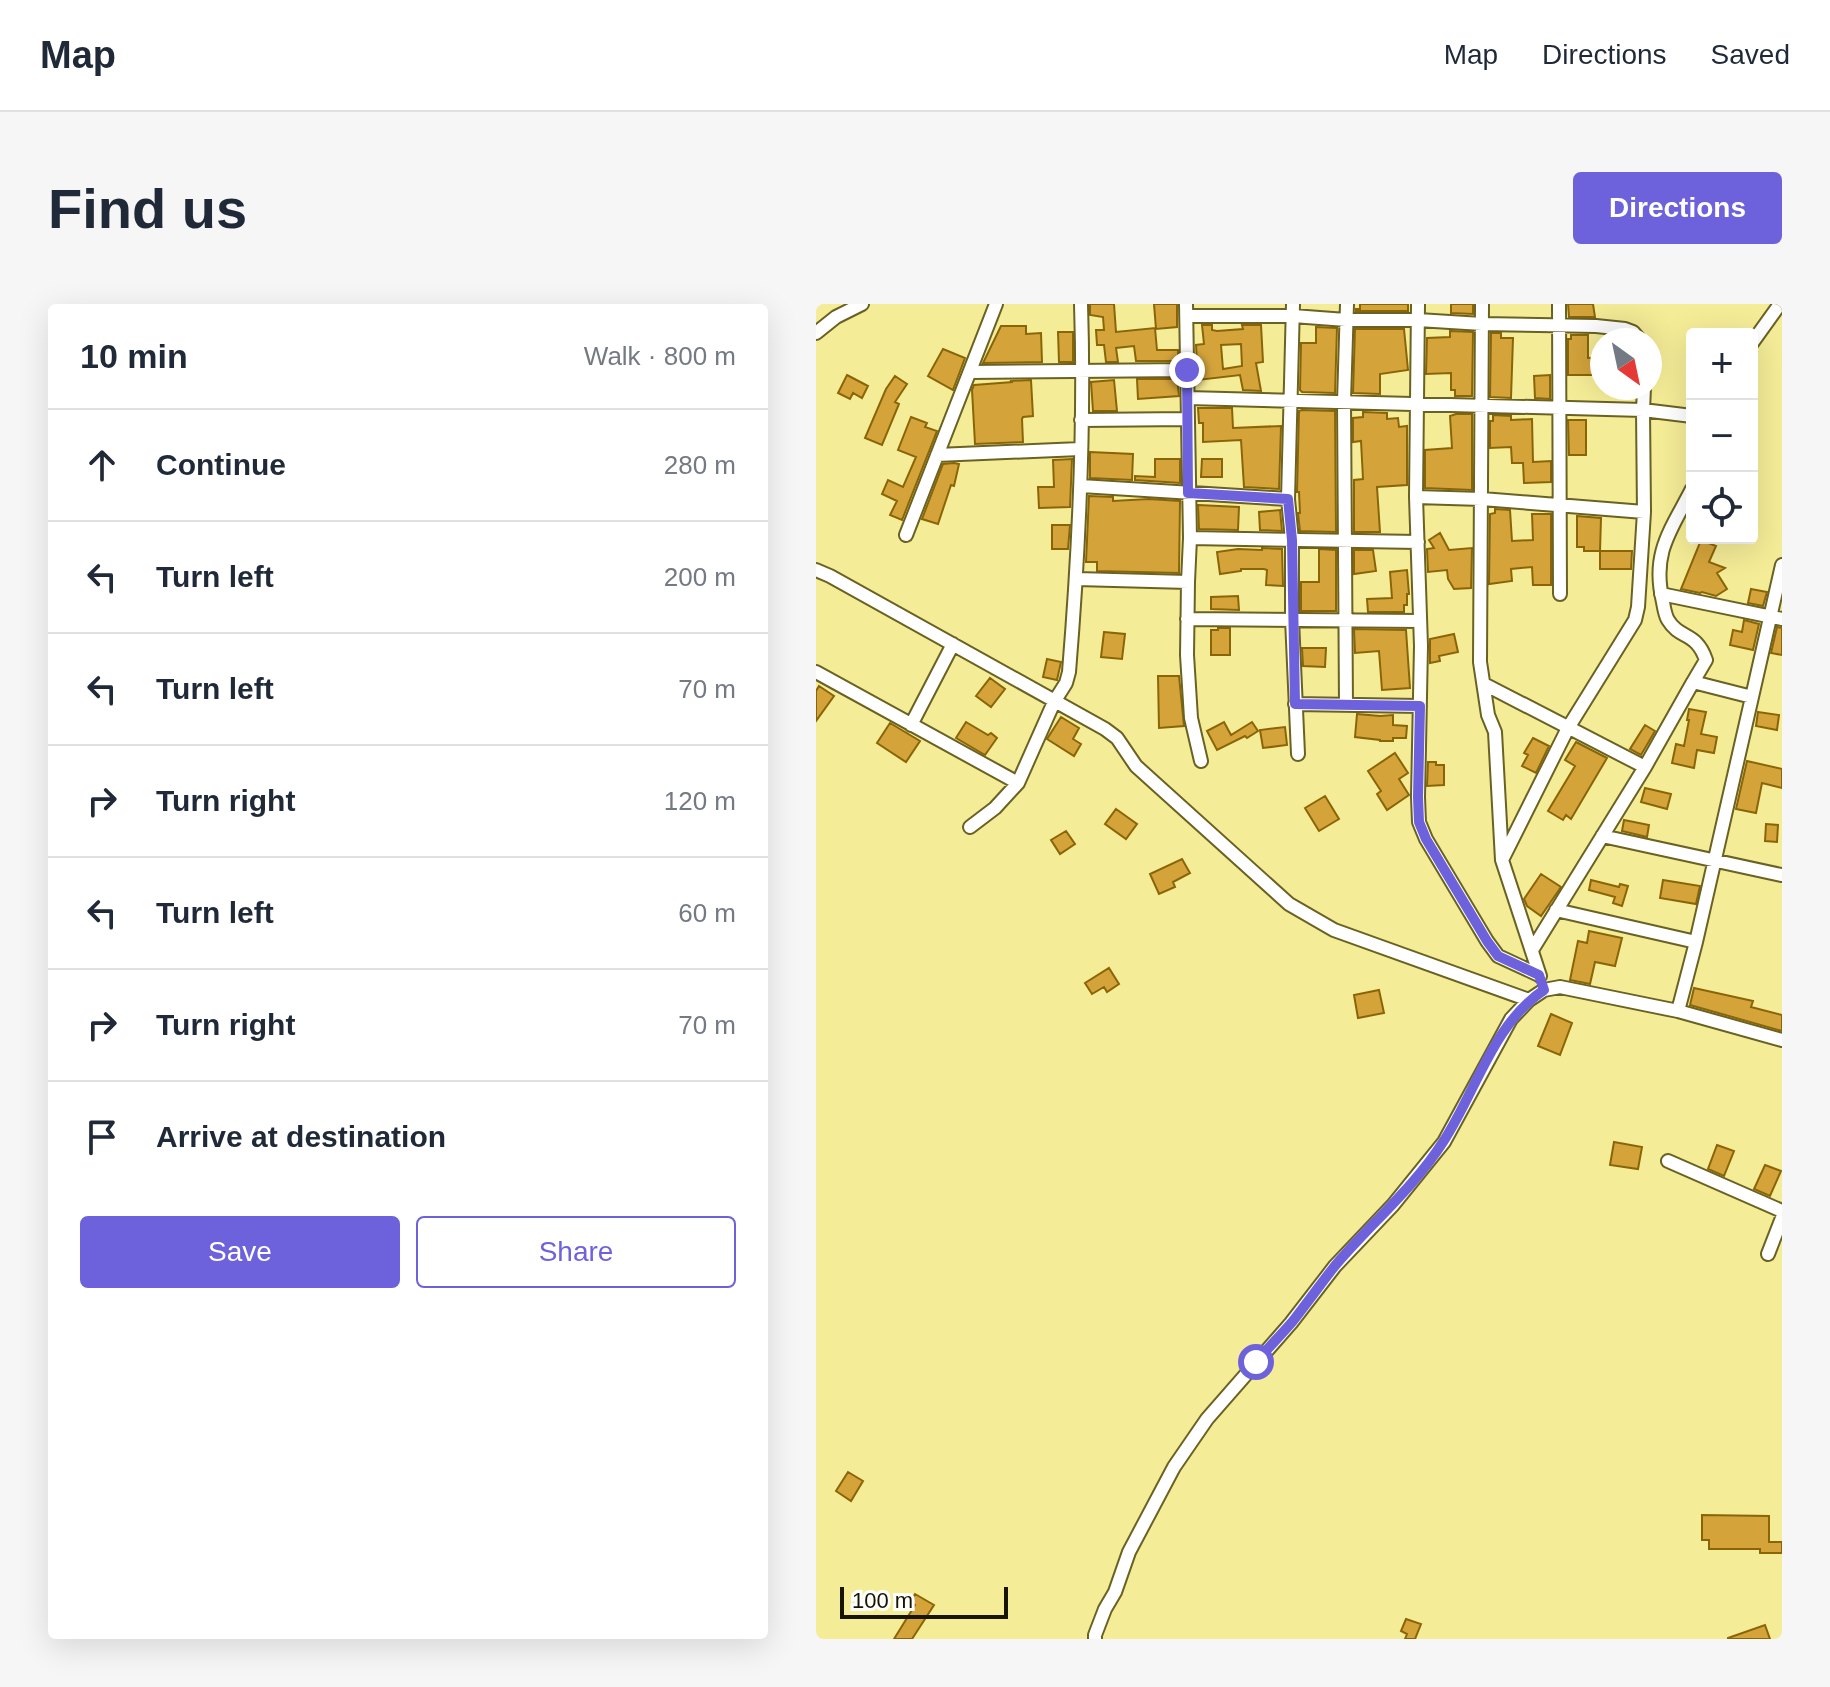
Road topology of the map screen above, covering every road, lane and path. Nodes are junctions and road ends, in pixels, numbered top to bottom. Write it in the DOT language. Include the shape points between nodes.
graph roads {
  1 [pos="862,304"];
  2 [pos="996,304"];
  3 [pos="1081,304"];
  4 [pos="1347,304"];
  5 [pos="1418,304"];
  6 [pos="1482,304"];
  7 [pos="1559,304"];
  8 [pos="1780,304"];
  9 [pos="1187,310"];
  10 [pos="1293,310"];
  11 [pos="1346,320"];
  12 [pos="1418,320"];
  13 [pos="1482,324"];
  14 [pos="1558,326"];
  15 [pos="1615,328"];
  16 [pos="816,333"];
  17 [pos="1758,335"];
  18 [pos="1187,370"];
  19 [pos="1083,371"];
  20 [pos="970,372"];
  21 [pos="1188,398"];
  22 [pos="1643,400"];
  23 [pos="1291,401"];
  24 [pos="1344,401"];
  25 [pos="1417,405"];
  26 [pos="1482,406"];
  27 [pos="1560,408"];
  28 [pos="1643,410"];
  29 [pos="1686,415"];
  30 [pos="1188,419"];
  31 [pos="1081,420"];
  32 [pos="1080,449"];
  33 [pos="937,455"];
  34 [pos="1081,486"];
  35 [pos="1188,493"];
  36 [pos="1416,497"];
  37 [pos="1288,499"];
  38 [pos="1482,499"];
  39 [pos="1686,499"];
  40 [pos="1561,505"];
  41 [pos="1644,512"];
  42 [pos="906,535"];
  43 [pos="1190,538"];
  44 [pos="1292,540"];
  45 [pos="1346,541"];
  46 [pos="1418,542"];
  47 [pos="1782,565"];
  48 [pos="816,570"];
  49 [pos="1077,579"];
  50 [pos="1188,582"];
  51 [pos="1560,594"];
  52 [pos="1661,594"];
  53 [pos="1776,618"];
  54 [pos="1187,619"];
  55 [pos="1292,619"];
  56 [pos="1346,619"];
  57 [pos="1420,621"];
  58 [pos="953,644"];
  59 [pos="816,672"];
  60 [pos="1693,682"];
  61 [pos="1484,684"];
  62 [pos="1752,697"];
  63 [pos="1054,702"];
  64 [pos="1295,704"];
  65 [pos="1346,705"];
  66 [pos="1420,706"];
  67 [pos="911,725"];
  68 [pos="1568,728"];
  69 [pos="1298,754"];
  70 [pos="1201,761"];
  71 [pos="1645,767"];
  72 [pos="1018,783"];
  73 [pos="970,827"];
  74 [pos="1602,836"];
  75 [pos="1502,860"];
  76 [pos="1714,861"];
  77 [pos="1781,875"];
  78 [pos="1556,910"];
  79 [pos="1696,942"];
  80 [pos="1532,950"];
  81 [pos="1539,975"];
  82 [pos="1544,990"];
  83 [pos="1529,1000"];
  84 [pos="1678,1011"];
  85 [pos="1782,1040"];
  86 [pos="1668,1161"];
  87 [pos="1782,1211"];
  88 [pos="1782,1218"];
  89 [pos="1768,1254"];
  90 [pos="1095,1639"];
  1 -- 16 [label="street"];
  2 -- 20 [label="street"];
  3 -- 19 [label="street"];
  4 -- 11 [label="street"];
  5 -- 12 [label="street"];
  6 -- 13 [label="street"];
  7 -- 14 [label="street"];
  8 -- 17 [label="street"];
  9 -- 10 [label="street"];
  9 -- 18 [label="street"];
  10 -- 11 [label="street"];
  10 -- 23 [label="street"];
  11 -- 12 [label="street"];
  11 -- 24 [label="street"];
  12 -- 13 [label="street"];
  12 -- 25 [label="street"];
  13 -- 14 [label="street"];
  13 -- 26 [label="street"];
  14 -- 15 [label="street"];
  14 -- 27 [label="street"];
  18 -- 19 [label="street"];
  18 -- 21 [label="street"];
  19 -- 20 [label="street"];
  19 -- 31 [label="street"];
  20 -- 33 [label="street"];
  21 -- 23 [label="street"];
  21 -- 30 [label="street"];
  22 -- 28 [label="street"];
  23 -- 24 [label="street"];
  23 -- 37 [label="street"];
  24 -- 25 [label="street"];
  24 -- 45 [label="street"];
  25 -- 26 [label="street"];
  25 -- 36 [label="street"];
  26 -- 27 [label="street"];
  26 -- 38 [label="street"];
  27 -- 28 [label="street"];
  27 -- 40 [label="street"];
  28 -- 29 [label="street"];
  28 -- 41 [label="street"];
  30 -- 31 [label="street"];
  30 -- 35 [label="street"];
  31 -- 32 [label="street"];
  32 -- 33 [label="street"];
  32 -- 34 [label="street"];
  33 -- 42 [label="street"];
  34 -- 35 [label="street"];
  34 -- 49 [label="street"];
  35 -- 37 [label="street"];
  35 -- 43 [label="street"];
  36 -- 38 [label="street"];
  36 -- 46 [label="street"];
  37 -- 44 [label="street"];
  38 -- 40 [label="street"];
  38 -- 61 [label="street"];
  39 -- 52 [label="street" via="1660,561"];
  40 -- 41 [label="street"];
  40 -- 51 [label="street"];
  41 -- 68 [label="street" via="1635,620"];
  43 -- 44 [label="street"];
  43 -- 50 [label="street"];
  44 -- 45 [label="street"];
  44 -- 55 [label="street"];
  45 -- 46 [label="street"];
  45 -- 56 [label="street"];
  46 -- 57 [label="street"];
  47 -- 53 [label="street"];
  48 -- 58 [label="street"];
  49 -- 50 [label="street"];
  49 -- 63 [label="street" via="1069,672"];
  50 -- 54 [label="street"];
  52 -- 53 [label="street"];
  52 -- 60 [label="street" via="1666,618 1703,650 1706,660"];
  53 -- 62 [label="street"];
  54 -- 55 [label="street"];
  54 -- 70 [label="street" via="1191,718"];
  55 -- 56 [label="street"];
  55 -- 64 [label="street"];
  56 -- 57 [label="street"];
  56 -- 65 [label="street"];
  57 -- 66 [label="street"];
  58 -- 63 [label="street"];
  58 -- 67 [label="street"];
  59 -- 67 [label="street"];
  60 -- 62 [label="street"];
  60 -- 71 [label="street"];
  61 -- 68 [label="street"];
  61 -- 75 [label="street" via="1495,732"];
  62 -- 76 [label="street"];
  63 -- 72 [label="street"];
  63 -- 83 [label="street" via="1117,738 1136,766 1289,904 1334,930"];
  64 -- 65 [label="street"];
  64 -- 69 [label="street"];
  65 -- 66 [label="street"];
  66 -- 81 [label="street" via="1419,822 1426,839 1498,956"];
  67 -- 72 [label="street"];
  68 -- 71 [label="street"];
  68 -- 75 [label="street"];
  71 -- 74 [label="street"];
  72 -- 73 [label="street"];
  74 -- 76 [label="street"];
  74 -- 78 [label="street"];
  75 -- 80 [label="street"];
  76 -- 77 [label="street"];
  76 -- 79 [label="street"];
  78 -- 79 [label="street"];
  78 -- 80 [label="street"];
  79 -- 84 [label="street"];
  80 -- 81 [label="street"];
  81 -- 82 [label="street"];
  82 -- 83 [label="street"];
  82 -- 84 [label="street" via="1560,987"];
  83 -- 90 [label="street" via="1511,1019 1444,1142 1207,1419 1174,1467 1129,1552"];
  84 -- 85 [label="street"];
  86 -- 87 [label="street"];
  88 -- 89 [label="street"];
}
